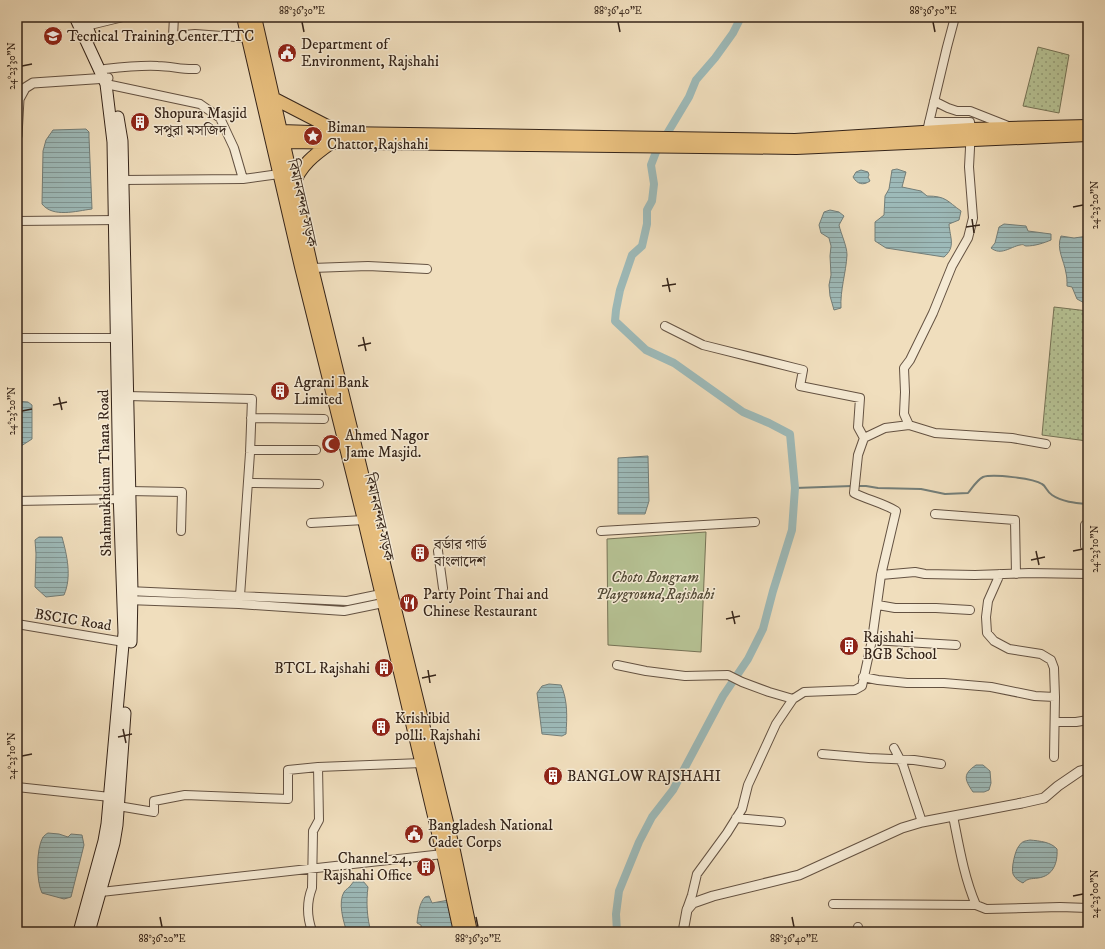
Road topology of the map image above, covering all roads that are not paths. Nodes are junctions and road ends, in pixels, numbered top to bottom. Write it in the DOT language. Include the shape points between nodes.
graph roads {
  1 [pos="74,17"];
  2 [pos="122,17"];
  3 [pos="174,17"];
  4 [pos="244,17"];
  5 [pos="255,17"];
  6 [pos="956,17"];
  7 [pos="85,21"];
  8 [pos="249,38"];
  9 [pos="196,69"];
  10 [pos="107,79"];
  11 [pos="21,88"];
  12 [pos="273,98"];
  13 [pos="934,101"];
  14 [pos="1088,126"];
  15 [pos="928,127"];
  16 [pos="1015,128"];
  17 [pos="341,133"];
  18 [pos="971,134"];
  19 [pos="1088,135"];
  20 [pos="17,136"];
  21 [pos="282,137"];
  22 [pos="330,143"];
  23 [pos="650,143"];
  24 [pos="673,143"];
  25 [pos="279,174"];
  26 [pos="243,179"];
  27 [pos="122,180"];
  28 [pos="293,185"];
  29 [pos="119,220"];
  30 [pos="17,221"];
  31 [pos="312,268"];
  32 [pos="428,269"];
  33 [pos="665,326"];
  34 [pos="17,338"];
  35 [pos="121,338"];
  36 [pos="127,396"];
  37 [pos="251,418"];
  38 [pos="324,419"];
  39 [pos="909,425"];
  40 [pos="864,438"];
  41 [pos="1046,444"];
  42 [pos="250,450"];
  43 [pos="316,450"];
  44 [pos="248,484"];
  45 [pos="319,484"];
  46 [pos="126,496"];
  47 [pos="17,501"];
  48 [pos="935,514"];
  49 [pos="364,520"];
  50 [pos="755,522"];
  51 [pos="311,523"];
  52 [pos="1085,525"];
  53 [pos="181,531"];
  54 [pos="601,531"];
  55 [pos="1088,546"];
  56 [pos="438,551"];
  57 [pos="1000,574"];
  58 [pos="1016,574"];
  59 [pos="1088,574"];
  60 [pos="882,575"];
  61 [pos="443,588"];
  62 [pos="128,595"];
  63 [pos="240,596"];
  64 [pos="382,599"];
  65 [pos="878,605"];
  66 [pos="970,610"];
  67 [pos="17,624"];
  68 [pos="872,640"];
  69 [pos="124,642"];
  70 [pos="956,645"];
  71 [pos="400,652"];
  72 [pos="617,665"];
  73 [pos="863,677"];
  74 [pos="1056,697"];
  75 [pos="793,699"];
  76 [pos="1088,720"];
  77 [pos="1055,722"];
  78 [pos="894,748"];
  79 [pos="822,754"];
  80 [pos="1054,757"];
  81 [pos="900,760"];
  82 [pos="422,762"];
  83 [pos="941,764"];
  84 [pos="318,767"];
  85 [pos="1088,769"];
  86 [pos="17,787"];
  87 [pos="114,802"];
  88 [pos="954,816"];
  89 [pos="736,818"];
  90 [pos="781,822"];
  91 [pos="922,822"];
  92 [pos="443,854"];
  93 [pos="312,869"];
  94 [pos="101,892"];
  95 [pos="833,904"];
  96 [pos="976,905"];
  97 [pos="1088,908"];
  98 [pos="687,910"];
  99 [pos="312,931"];
  100 [pos="79,932"];
  101 [pos="89,932"];
  102 [pos="460,932"];
  103 [pos="471,932"];
  104 [pos="683,932"];
  1 -- 10 [label="main road, Shahmukhdum Thana Road"];
  2 -- 7 [label="street"];
  3 -- 8 [label="street" via="173,36 196,34"];
  4 -- 8 [label="main road, বিমানবন্দর সড়ক"];
  5 -- 12 [label="main road, বিমানবন্দর সড়ক"];
  6 -- 13 [label="street"];
  7 -- 10 [label="main road, Shahmukhdum Thana Road"];
  8 -- 25 [label="main road, বিমানবন্দর সড়ক"];
  9 -- 10 [label="street" via="131,67"];
  10 -- 11 [label="street" via="34,83"];
  10 -- 26 [label="street" via="200,104 220,118 234,148"];
  10 -- 27 [label="main road, Shahmukhdum Thana Road" via="122,141"];
  10 -- 29 [label="main road, Shahmukhdum Thana Road"];
  11 -- 20 [label="street"];
  12 -- 17 [label="main road"];
  12 -- 21 [label="main road, বিমানবন্দর সড়ক"];
  13 -- 15 [label="street"];
  13 -- 16 [label="street" via="948,108 970,111"];
  14 -- 16 [label="main road"];
  15 -- 18 [label="main road"];
  15 -- 24 [label="main road" via="795,140"];
  16 -- 18 [label="main road"];
  17 -- 21 [label="main road"];
  17 -- 23 [label="main road"];
  18 -- 19 [label="main road"];
  18 -- 24 [label="main road" via="796,148"];
  18 -- 39 [label="street" via="968,167 973,218 968,238 904,368 904,414"];
  21 -- 22 [label="main road"];
  21 -- 28 [label="main road, বিমানবন্দর সড়ক"];
  22 -- 23 [label="main road"];
  22 -- 28 [label="main road" via="312,157 297,174"];
  23 -- 24 [label="main road"];
  25 -- 26 [label="street"];
  25 -- 49 [label="main road, বিমানবন্দর সড়ক"];
  26 -- 27 [label="street"];
  27 -- 29 [label="main road, Shahmukhdum Thana Road"];
  28 -- 31 [label="main road, বিমানবন্দর সড়ক"];
  29 -- 30 [label="street"];
  29 -- 35 [label="main road, Shahmukhdum Thana Road"];
  31 -- 32 [label="street" via="368,266"];
  31 -- 71 [label="main road, বিমানবন্দর সড়ক"];
  33 -- 40 [label="street" via="703,345 802,370 800,386 860,398 858,427"];
  34 -- 35 [label="street"];
  35 -- 36 [label="main road, Shahmukhdum Thana Road"];
  35 -- 46 [label="main road, Shahmukhdum Thana Road"];
  36 -- 37 [label="street" via="252,399"];
  36 -- 46 [label="main road, Shahmukhdum Thana Road"];
  37 -- 38 [label="street"];
  37 -- 42 [label="street"];
  39 -- 40 [label="street" via="885,428"];
  39 -- 41 [label="street" via="935,432 1012,438"];
  40 -- 60 [label="street" via="858,455 854,493 896,510"];
  42 -- 43 [label="street"];
  42 -- 44 [label="street"];
  44 -- 45 [label="street"];
  44 -- 63 [label="street"];
  46 -- 47 [label="street"];
  46 -- 53 [label="street" via="182,492"];
  46 -- 62 [label="main road, Shahmukhdum Thana Road"];
  48 -- 58 [label="street" via="1014,520"];
  49 -- 51 [label="street"];
  49 -- 64 [label="main road, বিমানবন্দর সড়ক"];
  50 -- 54 [label="street"];
  52 -- 55 [label="street" via="1085,546"];
  56 -- 61 [label="street"];
  57 -- 58 [label="street"];
  57 -- 60 [label="street" via="916,572"];
  57 -- 74 [label="street" via="988,601 987,633 994,642 1009,649 1041,654 1052,660"];
  58 -- 59 [label="street"];
  60 -- 65 [label="street"];
  62 -- 63 [label="street"];
  62 -- 64 [label="street" via="344,611"];
  62 -- 69 [label="main road, Shahmukhdum Thana Road"];
  62 -- 87 [label="main road, Shahmukhdum Thana Road" via="131,642"];
  63 -- 64 [label="street" via="347,601"];
  64 -- 71 [label="main road, বিমানবন্দর সড়ক"];
  65 -- 66 [label="street" via="895,608"];
  65 -- 68 [label="street"];
  67 -- 69 [label="street, BSCIC Road"];
  68 -- 70 [label="street"];
  68 -- 73 [label="street"];
  69 -- 87 [label="main road, Shahmukhdum Thana Road"];
  71 -- 82 [label="main road, বিমানবন্দর সড়ক"];
  71 -- 103 [label="main road, বিমানবন্দর সড়ক" via="452,844"];
  72 -- 75 [label="street" via="685,676 728,675"];
  73 -- 74 [label="street" via="991,687 1035,696"];
  73 -- 75 [label="street" via="862,686 855,690 804,692"];
  74 -- 77 [label="street"];
  75 -- 89 [label="street" via="776,724"];
  76 -- 77 [label="street"];
  77 -- 80 [label="street"];
  78 -- 81 [label="street"];
  79 -- 81 [label="street"];
  81 -- 83 [label="street"];
  81 -- 91 [label="street"];
  82 -- 84 [label="street"];
  82 -- 92 [label="main road, বিমানবন্দর সড়ক"];
  84 -- 87 [label="street" via="288,770 288,799 185,795 154,801 154,812"];
  84 -- 93 [label="street" via="319,820 313,831"];
  85 -- 88 [label="street" via="1080,771 1044,798"];
  86 -- 87 [label="street"];
  87 -- 94 [label="main road, Shahmukhdum Thana Road" via="117,825"];
  87 -- 100 [label="main road, Shahmukhdum Thana Road"];
  88 -- 91 [label="street"];
  88 -- 96 [label="street" via="970,890"];
  89 -- 90 [label="street"];
  89 -- 98 [label="street" via="697,874"];
  91 -- 98 [label="street" via="902,828 799,875 693,903"];
  92 -- 93 [label="street"];
  92 -- 102 [label="main road, বিমানবন্দর সড়ক"];
  93 -- 94 [label="street"];
  93 -- 99 [label="street" via="308,921"];
  94 -- 101 [label="main road, Shahmukhdum Thana Road"];
  95 -- 96 [label="street"];
  96 -- 97 [label="street" via="986,909"];
  98 -- 104 [label="street"];
}
